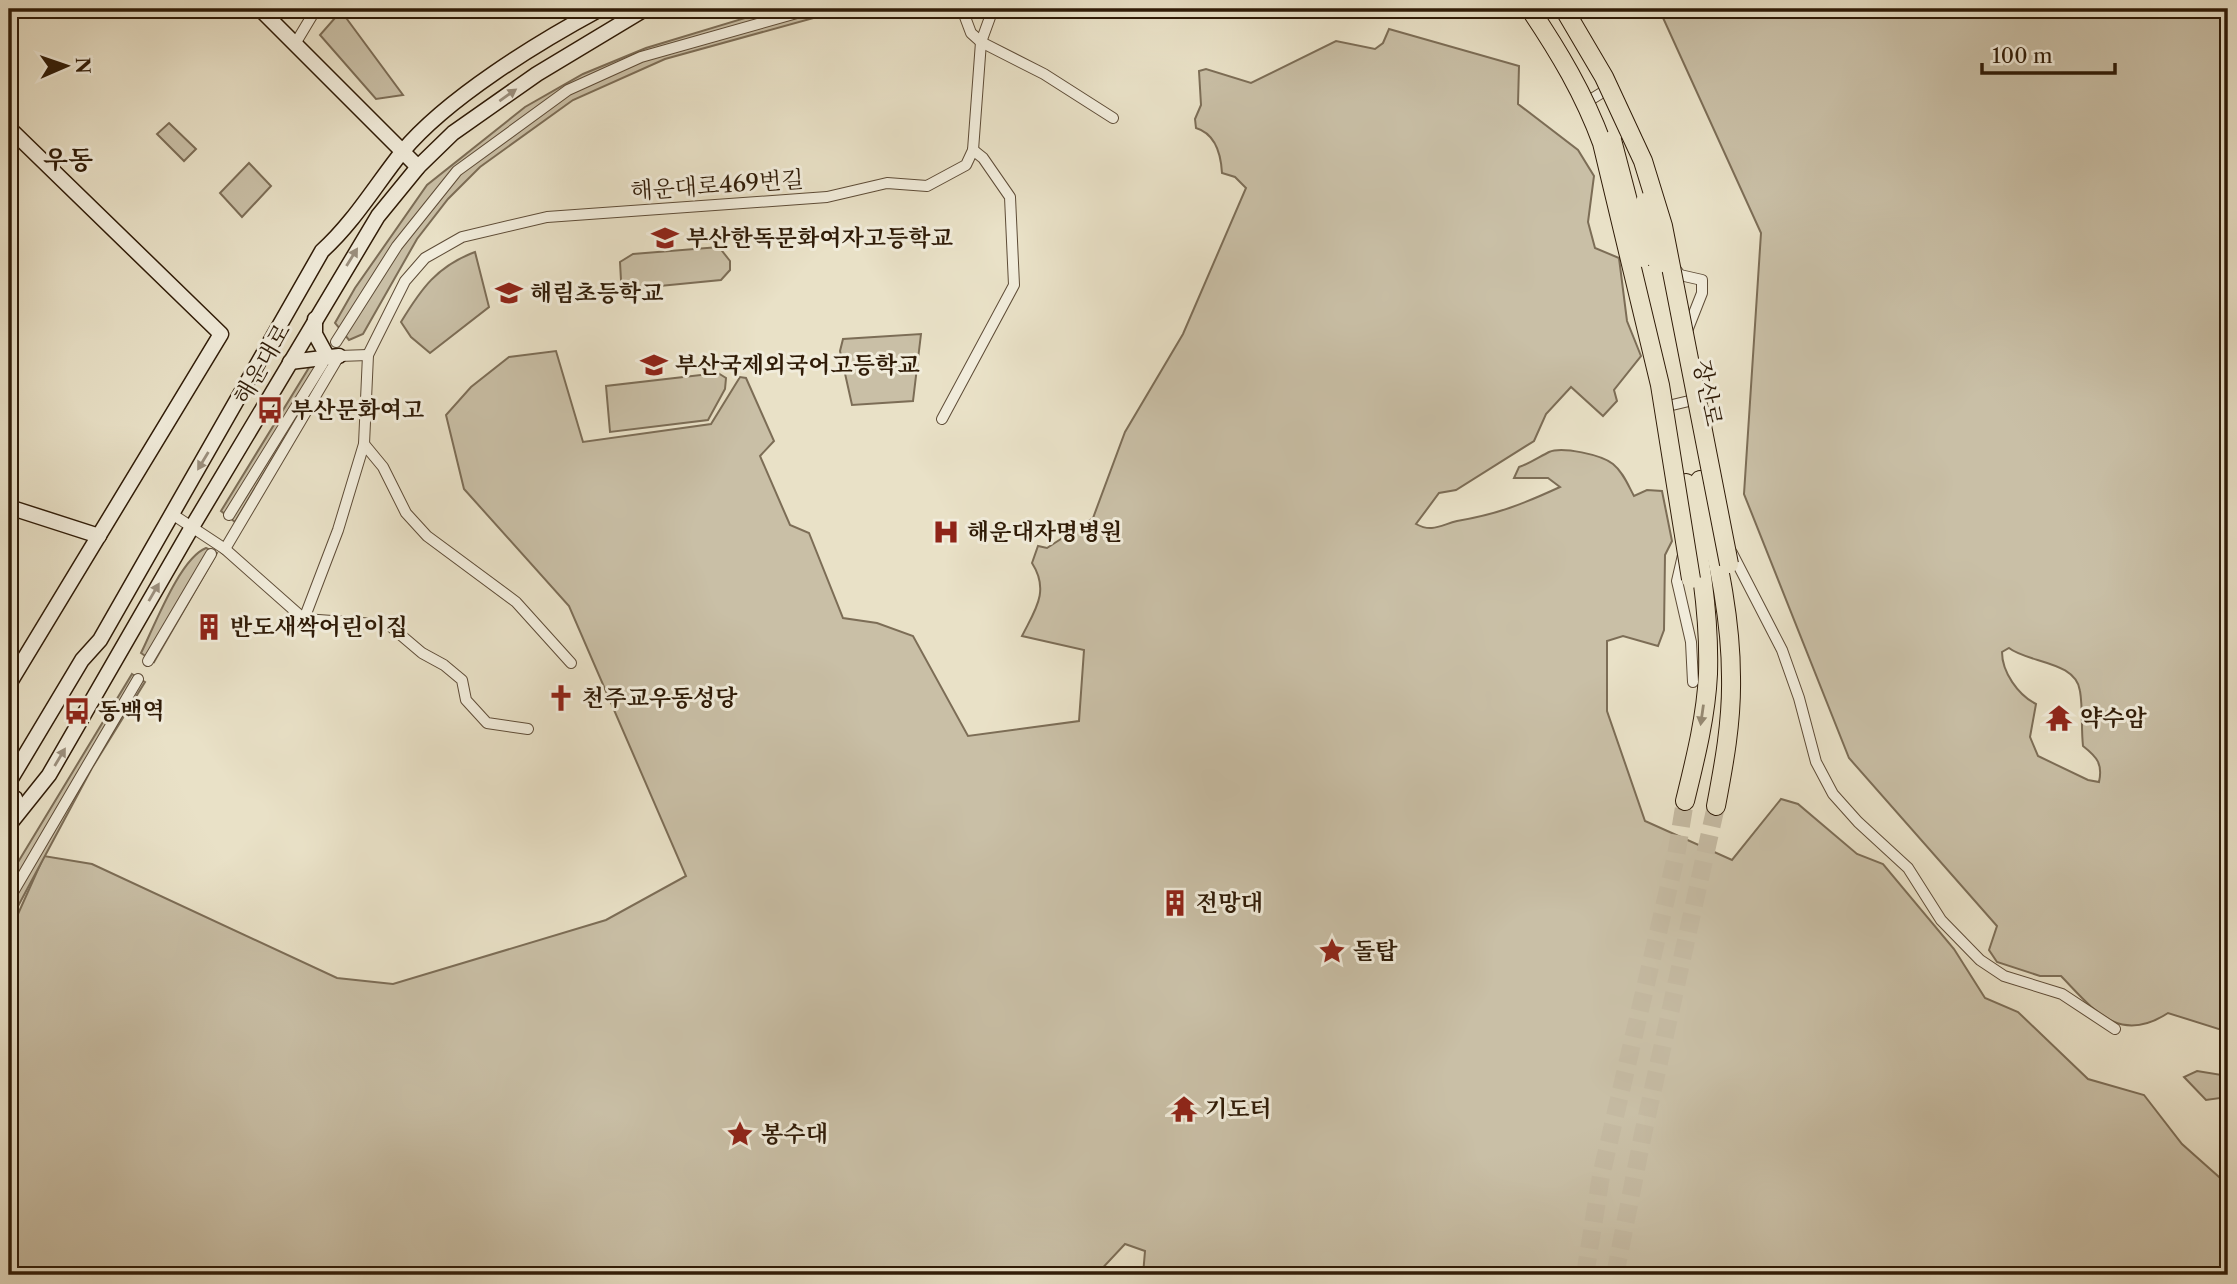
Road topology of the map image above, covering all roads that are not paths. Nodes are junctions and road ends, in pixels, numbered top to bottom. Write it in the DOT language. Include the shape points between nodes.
graph roads {
  1 [pos="260,9"];
  2 [pos="316,9"];
  3 [pos="645,9"];
  4 [pos="811,9"];
  5 [pos="962,9"];
  6 [pos="993,9"];
  7 [pos="1521,9"];
  8 [pos="1530,9"];
  9 [pos="1539,9"];
  10 [pos="1554,9"];
  11 [pos="1564,9"];
  12 [pos="1570,9"];
  13 [pos="596,10"];
  14 [pos="981,41"];
  15 [pos="295,44"];
  16 [pos="1603,92"];
  17 [pos="1590,100"];
  18 [pos="1113,118"];
  19 [pos="9,128"];
  20 [pos="973,150"];
  21 [pos="403,151"];
  22 [pos="418,167"];
  23 [pos="315,319"];
  24 [pos="331,354"];
  25 [pos="368,355"];
  26 [pos="290,362"];
  27 [pos="1689,401"];
  28 [pos="1668,405"];
  29 [pos="942,419"];
  30 [pos="364,444"];
  31 [pos="9,508"];
  32 [pos="172,514"];
  33 [pos="229,515"];
  34 [pos="192,527"];
  35 [pos="99,536"];
  36 [pos="225,549"];
  37 [pos="211,554"];
  38 [pos="304,619"];
  39 [pos="1707,623"];
  40 [pos="148,661"];
  41 [pos="571,663"];
  42 [pos="138,679"];
  43 [pos="1731,679"];
  44 [pos="1693,682"];
  45 [pos="9,684"];
  46 [pos="528,729"];
  47 [pos="10,779"];
  48 [pos="9,795"];
  49 [pos="1685,801"];
  50 [pos="1717,806"];
  51 [pos="19,810"];
  52 [pos="9,825"];
  53 [pos="9,899"];
  54 [pos="2115,1029"];
  1 -- 15 [label="main road"];
  2 -- 15 [label="street"];
  22 -- 3 [label="main road, 해운대로, one-way" via="453,133"];
  4 -- 24 [label="street" via="641,57 568,90 457,171 397,246"];
  5 -- 14 [label="street" via="971,33"];
  6 -- 14 [label="street"];
  7 -- 17 [label="street"];
  8 -- 39 [label="highway, bridge" via="1564,59 1602,143 1660,385 1691,579"];
  9 -- 39 [label="highway, 장산로, bridge" via="1590,91 1621,167 1654,311 1704,582"];
  10 -- 43 [label="highway, 장산로, bridge" via="1593,75 1638,176 1720,571"];
  11 -- 43 [label="highway, bridge" via="1604,77 1643,161 1663,226 1729,564 1735,621"];
  12 -- 16 [label="street"];
  13 -- 21 [label="main road, 해운대로" via="470,93"];
  14 -- 18 [label="street"];
  14 -- 20 [label="street"];
  15 -- 21 [label="main road"];
  16 -- 17 [label="street"];
  16 -- 27 [label="street" via="1639,162 1663,253 1680,275 1702,280 1702,293 1686,330"];
  17 -- 28 [label="street" via="1615,171"];
  19 -- 35 [label="main road" via="221,334"];
  20 -- 25 [label="street, 해운대로469번길" via="966,164 927,186 887,183 827,197 547,217 462,237 425,258 405,281"];
  20 -- 29 [label="street" via="1010,197 1014,285"];
  21 -- 22 [label="main road"];
  21 -- 32 [label="main road, 해운대로, one-way" via="345,230 322,251"];
  23 -- 22 [label="main road, 해운대로, one-way" via="378,216"];
  23 -- 24 [label="main road" via="315,334"];
  23 -- 26 [label="main road, 해운대로"];
  24 -- 25 [label="street"];
  24 -- 26 [label="main road"];
  24 -- 33 [label="street"];
  24 -- 36 [label="street"];
  25 -- 30 [label="street"];
  26 -- 34 [label="main road, 해운대로"];
  27 -- 28 [label="street"];
  27 -- 54 [label="street" via="1717,527 1782,650 1816,762 1833,794 1909,868 1941,920 1980,960 2004,976 2062,994"];
  28 -- 44 [label="street" via="1688,537 1677,581 1691,642"];
  30 -- 38 [label="street"];
  30 -- 41 [label="street" via="383,467 406,513 427,536 516,602"];
  31 -- 35 [label="main road"];
  32 -- 34 [label="street"];
  32 -- 47 [label="main road, 해운대로" via="100,640 82,660"];
  34 -- 36 [label="street"];
  51 -- 34 [label="main road, 해운대로, one-way" via="49,775"];
  35 -- 45 [label="main road"];
  36 -- 38 [label="street"];
  37 -- 40 [label="street"];
  38 -- 46 [label="street" via="389,625 462,680 466,700 487,723"];
  39 -- 49 [label="highway, 장산로, one-way" via="1708,676"];
  42 -- 53 [label="street"];
  43 -- 50 [label="highway, 장산로"];
  48 -- 51 [label="main road"];
  51 -- 52 [label="main road, 해운대로"];
}
